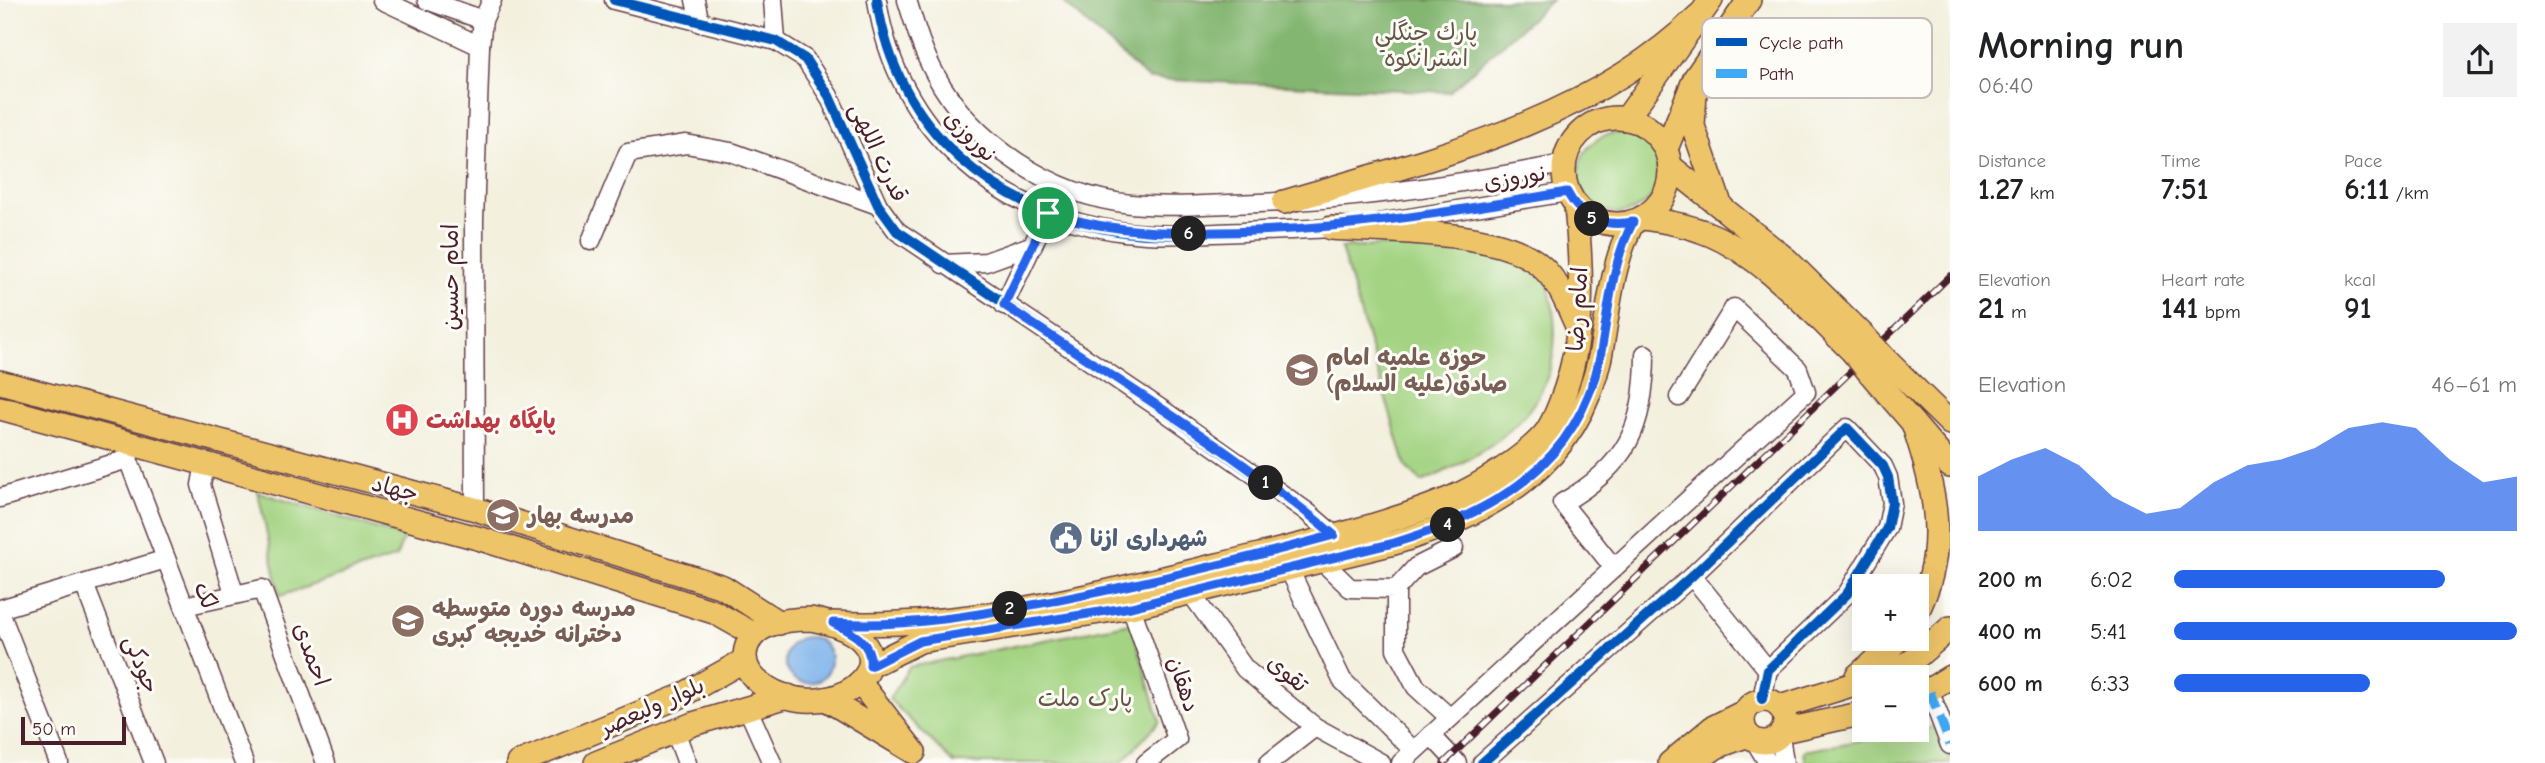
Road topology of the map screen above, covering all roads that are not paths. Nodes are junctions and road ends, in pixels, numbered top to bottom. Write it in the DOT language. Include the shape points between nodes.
graph roads {
  1 [pos="382,0"];
  2 [pos="428,0"];
  3 [pos="492,0"];
  4 [pos="614,0"];
  5 [pos="695,0"];
  6 [pos="773,0"];
  7 [pos="877,0"];
  8 [pos="907,0"];
  9 [pos="1749,0"];
  10 [pos="1705,8"];
  11 [pos="1737,18"];
  12 [pos="483,20"];
  13 [pos="700,23"];
  14 [pos="776,41"];
  15 [pos="481,46"];
  16 [pos="1702,68"];
  17 [pos="1695,78"];
  18 [pos="1626,119"];
  19 [pos="1668,158"];
  20 [pos="1563,164"];
  21 [pos="1571,199"];
  22 [pos="1284,202"];
  23 [pos="878,205"];
  24 [pos="1721,207"];
  25 [pos="1048,213"];
  26 [pos="1638,220"];
  27 [pos="1331,228"];
  28 [pos="591,241"];
  29 [pos="1033,245"];
  30 [pos="943,264"];
  31 [pos="1004,305"];
  32 [pos="1579,333"];
  33 [pos="1858,343"];
  34 [pos="1645,354"];
  35 [pos="1878,366"];
  36 [pos="0,382"];
  37 [pos="50,395"];
  38 [pos="1679,397"];
  39 [pos="0,408"];
  40 [pos="1948,419"];
  41 [pos="43,420"];
  42 [pos="1913,423"];
  43 [pos="130,452"];
  44 [pos="295,461"];
  45 [pos="205,464"];
  46 [pos="1950,466"];
  47 [pos="285,486"];
  48 [pos="0,498"];
  49 [pos="475,509"];
  50 [pos="1334,535"];
  51 [pos="1454,548"];
  52 [pos="166,559"];
  53 [pos="1322,561"];
  54 [pos="1614,568"];
  55 [pos="1289,569"];
  56 [pos="1692,576"];
  57 [pos="84,584"];
  58 [pos="1929,585"];
  59 [pos="723,587"];
  60 [pos="1395,589"];
  61 [pos="234,593"];
  62 [pos="1190,593"];
  63 [pos="184,606"];
  64 [pos="1131,607"];
  65 [pos="0,611"];
  66 [pos="714,611"];
  67 [pos="779,623"];
  68 [pos="833,623"];
  69 [pos="977,624"];
  70 [pos="1950,628"];
  71 [pos="753,635"];
  72 [pos="1887,651"];
  73 [pos="743,661"];
  74 [pos="1902,665"];
  75 [pos="1768,670"];
  76 [pos="866,675"];
  77 [pos="1950,677"];
  78 [pos="1852,685"];
  79 [pos="1837,690"];
  80 [pos="1932,693"];
  81 [pos="788,696"];
  82 [pos="678,697"];
  83 [pos="826,699"];
  84 [pos="1762,706"];
  85 [pos="747,707"];
  86 [pos="1852,716"];
  87 [pos="1450,718"];
  88 [pos="1315,727"];
  89 [pos="684,728"];
  90 [pos="1781,733"];
  91 [pos="1431,735"];
  92 [pos="1751,738"];
  93 [pos="1950,745"];
  94 [pos="1407,757"];
  95 [pos="920,758"];
  96 [pos="59,763"];
  97 [pos="154,763"];
  98 [pos="244,763"];
  99 [pos="326,763"];
  100 [pos="518,763"];
  101 [pos="596,763"];
  102 [pos="687,763"];
  103 [pos="772,763"];
  104 [pos="1146,763"];
  105 [pos="1269,763"];
  106 [pos="1381,763"];
  107 [pos="1457,763"];
  108 [pos="1482,763"];
  109 [pos="1670,763"];
  110 [pos="1693,763"];
  111 [pos="1768,763"];
  112 [pos="1784,763"];
  1 -- 15 [label="street"];
  2 -- 12 [label="street"];
  3 -- 12 [label="street, امام حسین"];
  4 -- 13 [label="street, قدرت اللهی"];
  5 -- 13 [label="street"];
  6 -- 14 [label="street"];
  7 -- 25 [label="street, نوروزی" via="899,71 928,125 979,176"];
  8 -- 22 [label="street, نوروزی" via="919,41 952,101 998,148 1029,169 1091,195 1130,203"];
  9 -- 11 [label="main road"];
  10 -- 18 [label="main road"];
  10 -- 22 [label="main road" via="1661,50 1565,107 1464,149"];
  12 -- 15 [label="street, امام حسین"];
  13 -- 14 [label="street, قدرت اللهی"];
  14 -- 23 [label="street, قدرت اللهی" via="805,59 817,75"];
  15 -- 49 [label="street, امام حسین" via="474,220"];
  16 -- 17 [label="main road"];
  17 -- 19 [label="main road"];
  17 -- 24 [label="main road" via="1693,126"];
  18 -- 19 [label="main road" via="1649,130"];
  18 -- 20 [label="main road" via="1611,118 1585,128 1567,150"];
  19 -- 24 [label="main road"];
  19 -- 26 [label="main road" via="1664,196"];
  20 -- 21 [label="main road"];
  20 -- 22 [label="street, نوروزی" via="1374,196"];
  21 -- 26 [label="main road" via="1602,223"];
  21 -- 27 [label="street, نوروزی"];
  21 -- 32 [label="main road, امام رضا" via="1582,284"];
  23 -- 28 [label="street" via="731,152 686,144 628,153"];
  23 -- 30 [label="street, قدرت اللهی" via="897,231"];
  24 -- 33 [label="main road" via="1787,260"];
  25 -- 27 [label="street, نوروزی" via="1139,233"];
  25 -- 29 [label="street"];
  26 -- 33 [label="main road" via="1679,224 1726,242"];
  26 -- 53 [label="main road, امام رضا" via="1618,256 1590,393 1578,422 1558,449 1531,477 1472,514 1425,534"];
  27 -- 32 [label="main road" via="1477,240 1516,249 1551,276"];
  29 -- 30 [label="street" via="986,262"];
  29 -- 31 [label="street"];
  30 -- 31 [label="street, قدرت اللهی"];
  31 -- 50 [label="street, قدرت اللهی" via="1164,411"];
  32 -- 50 [label="main road, امام رضا" via="1555,417 1543,436 1520,456 1453,497"];
  33 -- 35 [label="main road, bridge"];
  34 -- 54 [label="street" via="1645,394 1637,427 1593,485 1562,503"];
  35 -- 40 [label="main road"];
  35 -- 42 [label="main road"];
  36 -- 37 [label="main road, جهاد"];
  37 -- 41 [label="main road"];
  37 -- 44 [label="main road, جهاد"];
  38 -- 54 [label="street" via="1734,308 1798,369 1806,392"];
  39 -- 41 [label="main road, جهاد"];
  41 -- 43 [label="main road, جهاد"];
  42 -- 46 [label="main road"];
  42 -- 58 [label="main road" via="1933,490 1939,538"];
  43 -- 45 [label="main road, جهاد"];
  43 -- 48 [label="street"];
  43 -- 52 [label="street, لک"];
  44 -- 47 [label="main road"];
  44 -- 49 [label="main road, جهاد"];
  45 -- 47 [label="main road, جهاد"];
  45 -- 61 [label="street" via="201,485"];
  47 -- 66 [label="main road, جهاد" via="481,539"];
  49 -- 59 [label="main road, جهاد"];
  50 -- 69 [label="main road, امام رضا"];
  51 -- 60 [label="street" via="1416,567"];
  52 -- 57 [label="street"];
  52 -- 63 [label="street, لک"];
  53 -- 55 [label="main road, امام رضا"];
  53 -- 60 [label="street" via="1350,588"];
  54 -- 87 [label="street"];
  55 -- 62 [label="main road, امام رضا"];
  55 -- 94 [label="street" via="1342,680"];
  56 -- 75 [label="street"];
  56 -- 75 [label="street" via="1847,428 1882,466 1892,490 1883,539 1847,594"];
  56 -- 108 [label="street"];
  57 -- 65 [label="street"];
  57 -- 97 [label="street, جودکی"];
  59 -- 66 [label="main road"];
  59 -- 67 [label="main road, جهاد"];
  60 -- 87 [label="street" via="1396,649 1416,687"];
  61 -- 63 [label="street, احمدی"];
  61 -- 99 [label="street, احمدی" via="262,589"];
  62 -- 64 [label="main road, امام رضا"];
  62 -- 88 [label="street, تقوی" via="1245,669"];
  63 -- 98 [label="street, لک"];
  64 -- 69 [label="main road, امام رضا"];
  64 -- 104 [label="street, دهقان" via="1177,739"];
  65 -- 96 [label="street"];
  66 -- 71 [label="main road, جهاد"];
  67 -- 68 [label="main road" via="811,619"];
  67 -- 71 [label="main road"];
  68 -- 69 [label="main road"];
  68 -- 76 [label="main road" via="865,644 871,658"];
  69 -- 76 [label="main road" via="920,641"];
  70 -- 74 [label="main road"];
  71 -- 73 [label="main road" via="744,647"];
  72 -- 79 [label="main road"];
  73 -- 81 [label="main road" via="763,686"];
  73 -- 82 [label="main road, بلوار ولیعصر"];
  75 -- 84 [label="street"];
  76 -- 83 [label="main road"];
  76 -- 95 [label="main road"];
  77 -- 80 [label="main road"];
  78 -- 79 [label="main road"];
  79 -- 84 [label="main road"];
  80 -- 93 [label="street"];
  81 -- 83 [label="main road"];
  81 -- 85 [label="main road, بلوار ولیعصر"];
  82 -- 89 [label="main road"];
  82 -- 100 [label="main road, بلوار ولیعصر"];
  83 -- 95 [label="main road"];
  84 -- 90 [label="main road" via="1785,719"];
  84 -- 92 [label="main road" via="1743,729"];
  84 -- 109 [label="main road" via="1712,728"];
  85 -- 89 [label="main road, بلوار ولیعصر"];
  85 -- 103 [label="street"];
  86 -- 90 [label="main road"];
  87 -- 91 [label="street"];
  88 -- 105 [label="street"];
  88 -- 106 [label="street, تقوی"];
  89 -- 101 [label="main road, بلوار ولیعصر"];
  89 -- 102 [label="street"];
  90 -- 92 [label="main road" via="1768,742"];
  90 -- 112 [label="street"];
  91 -- 94 [label="street"];
  91 -- 107 [label="street"];
  92 -- 110 [label="main road" via="1716,747"];
  92 -- 111 [label="street"];
}
